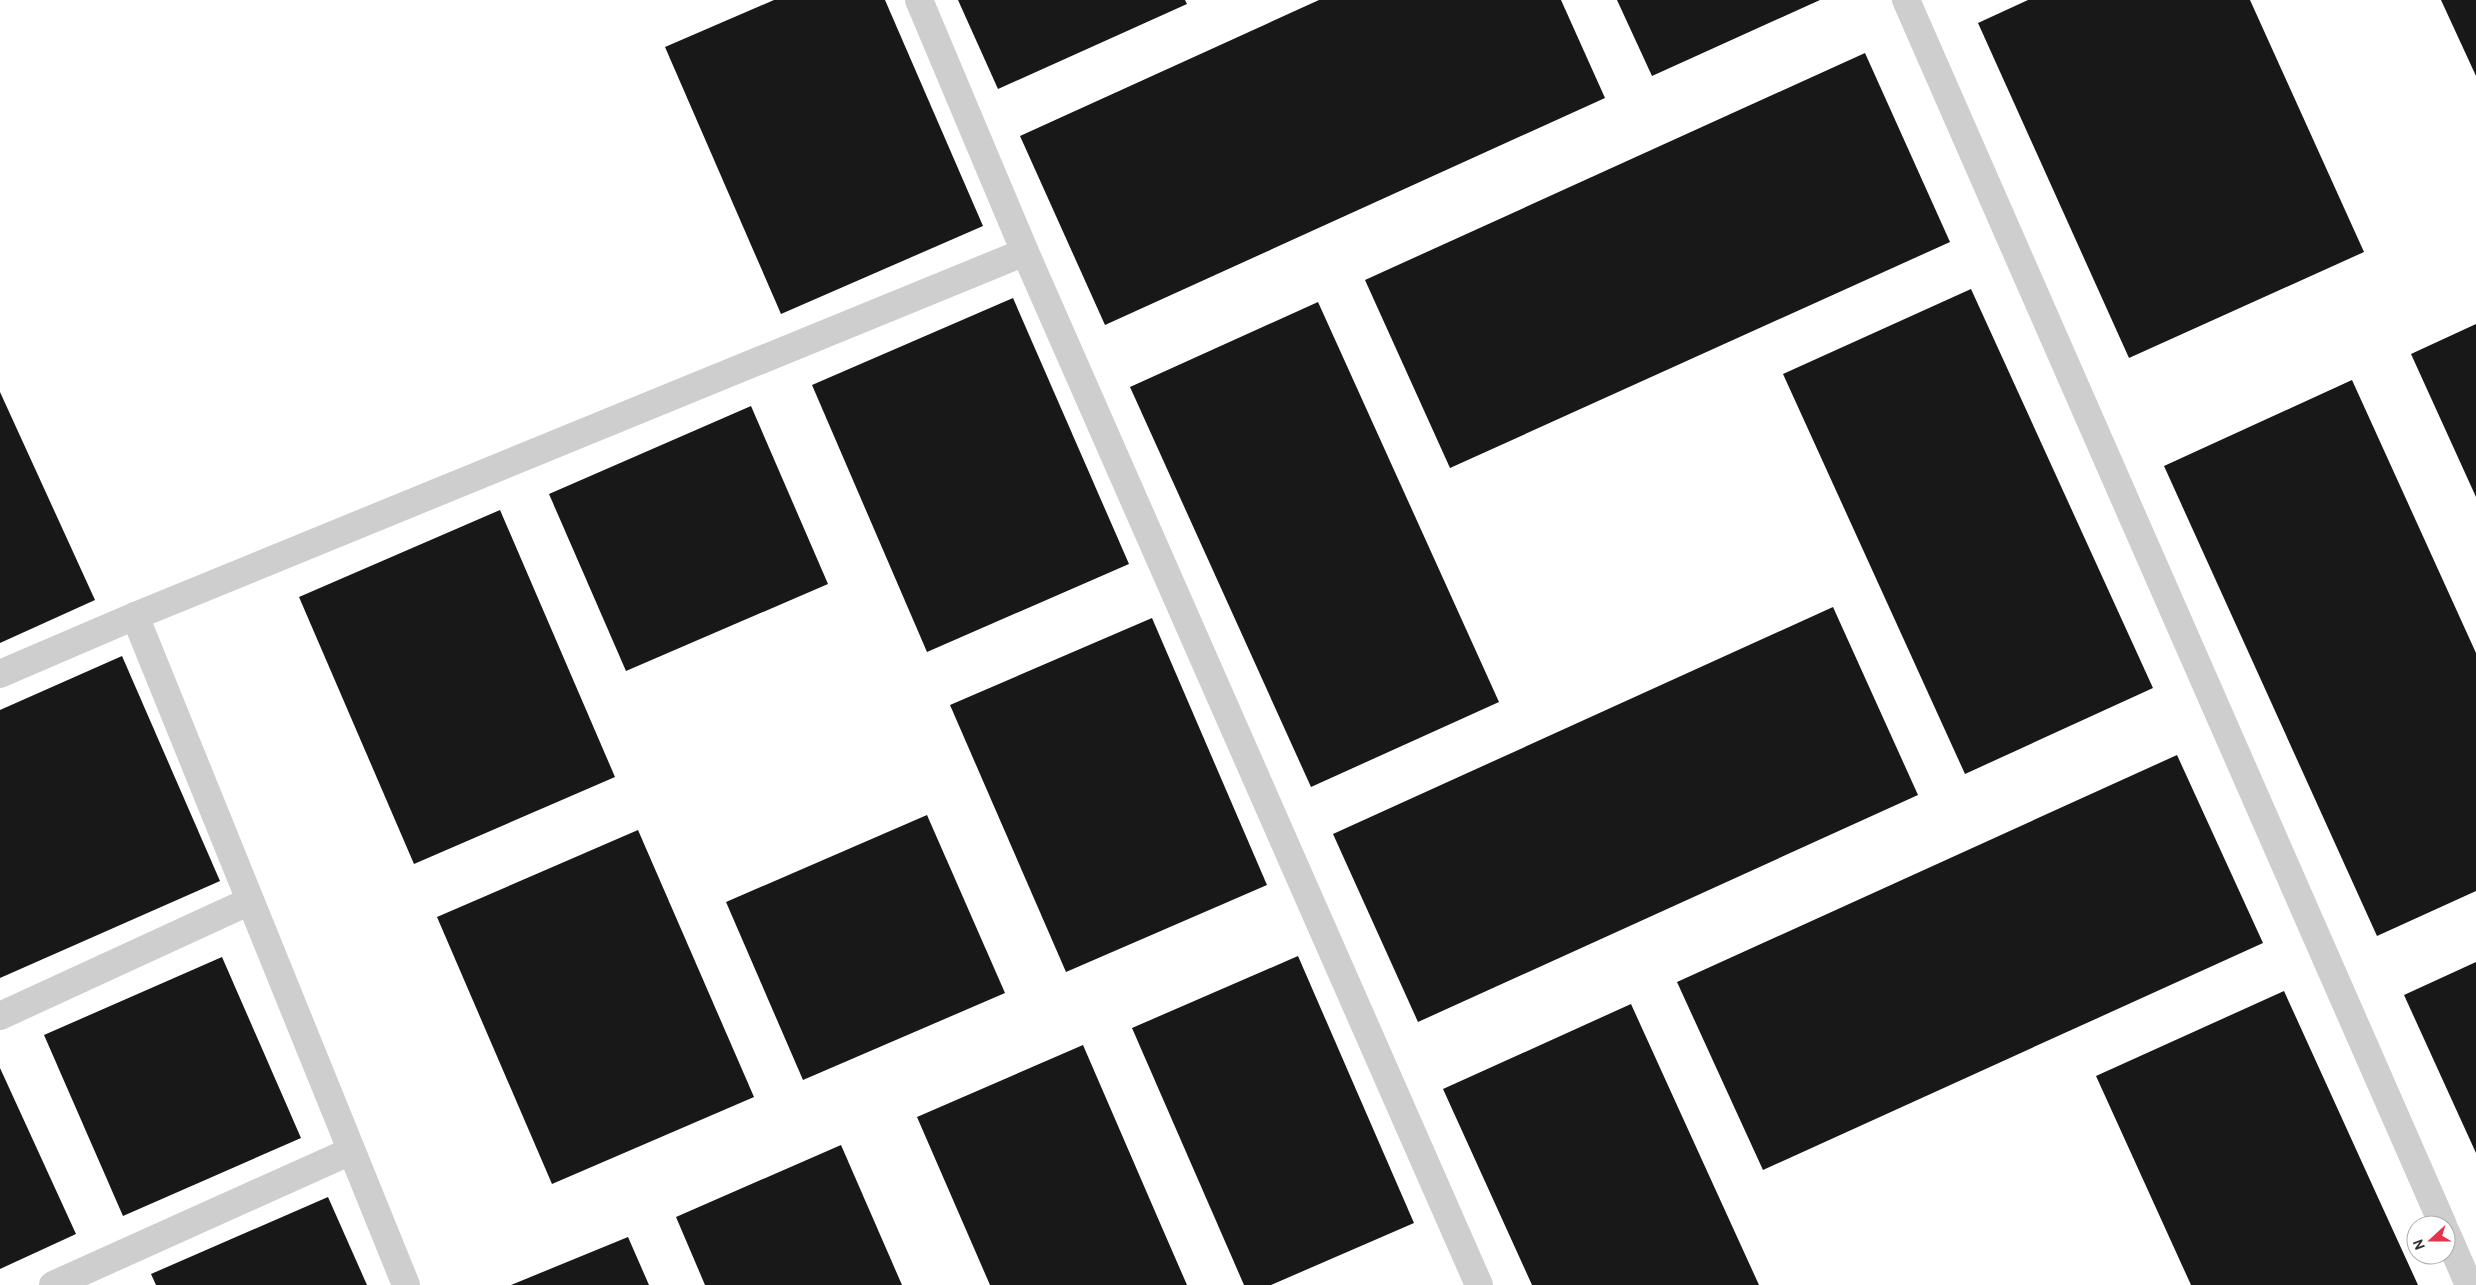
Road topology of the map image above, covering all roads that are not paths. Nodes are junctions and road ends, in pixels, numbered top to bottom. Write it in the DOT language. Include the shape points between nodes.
graph roads {
  1 [pos="919,0"];
  2 [pos="1906,0"];
  3 [pos="1025,252"];
  4 [pos="135,616"];
  5 [pos="0,674"];
  6 [pos="250,901"];
  7 [pos="0,1016"];
  8 [pos="351,1151"];
  9 [pos="2439,1215"];
  10 [pos="2456,1255"];
  11 [pos="53,1285"];
  12 [pos="406,1285"];
  13 [pos="1479,1285"];
  14 [pos="2469,1285"];
  1 -- 3 [label="street"];
  2 -- 9 [label="street"];
  3 -- 4 [label="street"];
  3 -- 13 [label="street"];
  4 -- 5 [label="street"];
  4 -- 6 [label="street"];
  6 -- 7 [label="street"];
  6 -- 8 [label="street"];
  8 -- 11 [label="street"];
  8 -- 12 [label="street"];
  10 -- 14 [label="street"];
}
